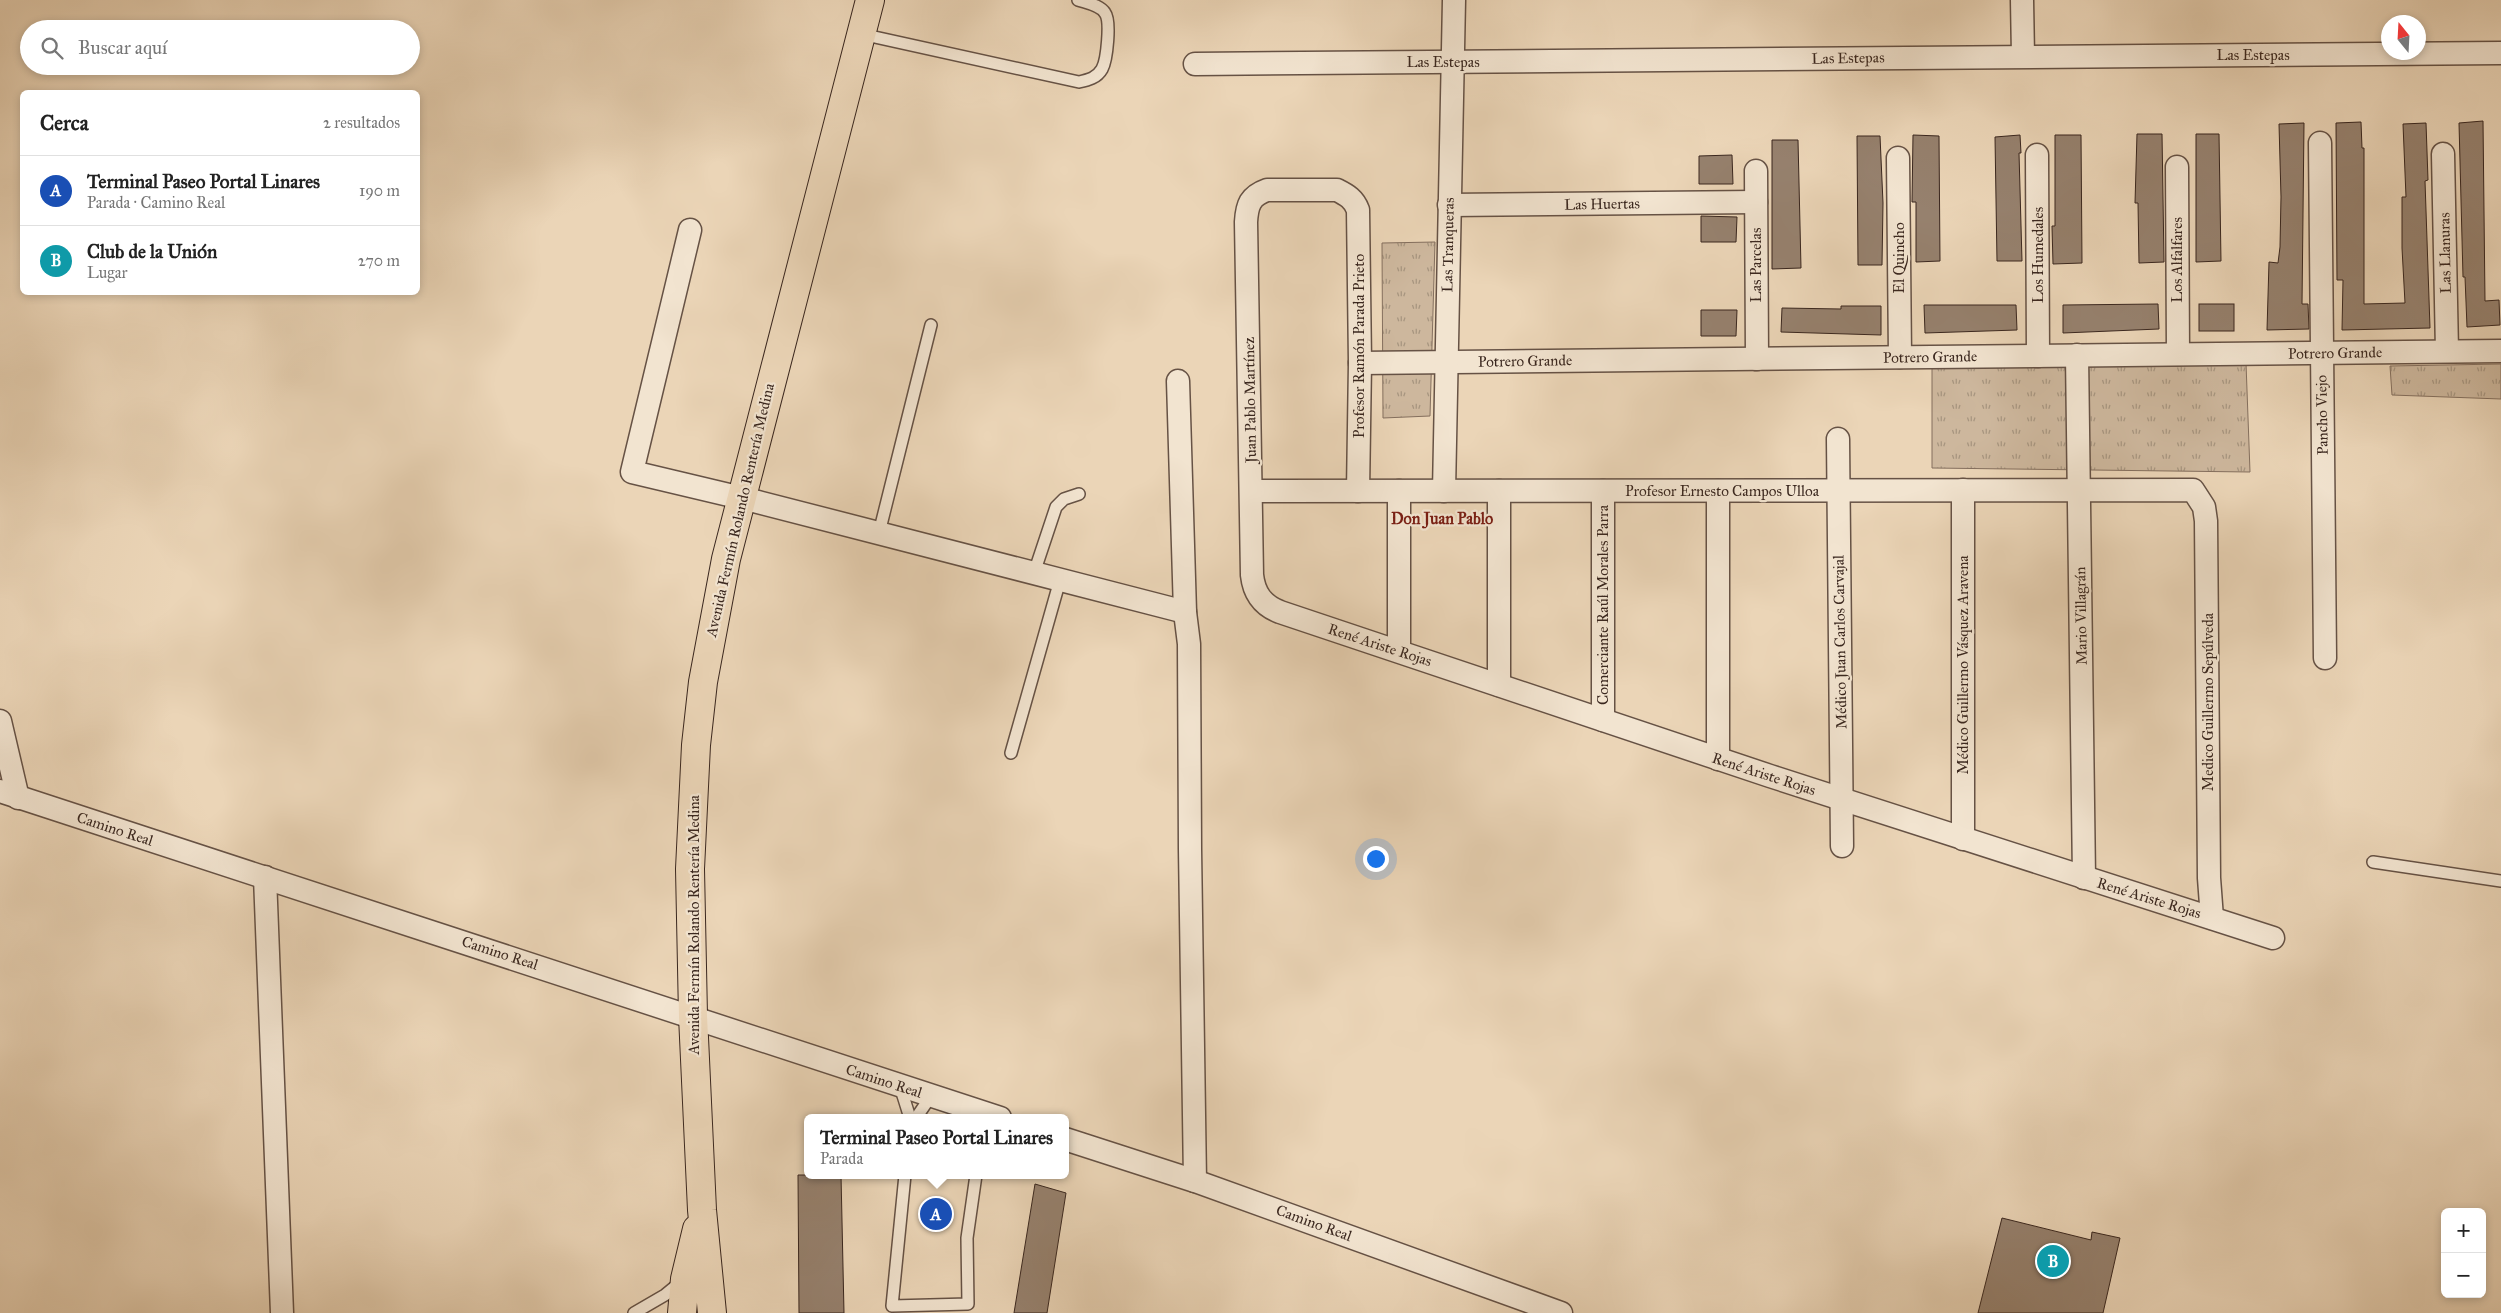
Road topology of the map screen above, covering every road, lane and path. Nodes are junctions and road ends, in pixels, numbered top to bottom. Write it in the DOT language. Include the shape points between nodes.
graph roads {
  1 [pos="870,0"];
  2 [pos="1078,0"];
  3 [pos="1454,0"];
  4 [pos="2022,0"];
  5 [pos="861,34"];
  6 [pos="2501,53"];
  7 [pos="2023,56"];
  8 [pos="1452,62"];
  9 [pos="1195,64"];
  10 [pos="2320,142"];
  11 [pos="2443,154"];
  12 [pos="2037,155"];
  13 [pos="1898,158"];
  14 [pos="2176,167"];
  15 [pos="1756,171"];
  16 [pos="1355,202"];
  17 [pos="1756,202"];
  18 [pos="1449,206"];
  19 [pos="690,230"];
  20 [pos="931,325"];
  21 [pos="2501,351"];
  22 [pos="2446,352"];
  23 [pos="2321,353"];
  24 [pos="2178,354"];
  25 [pos="2077,355"];
  26 [pos="2038,356"];
  27 [pos="1900,357"];
  28 [pos="1757,359"];
  29 [pos="1446,362"];
  30 [pos="1360,363"];
  31 [pos="1178,381"];
  32 [pos="1838,439"];
  33 [pos="1838,490"];
  34 [pos="1963,490"];
  35 [pos="2080,490"];
  36 [pos="2193,490"];
  37 [pos="1358,491"];
  38 [pos="1399,491"];
  39 [pos="1444,491"];
  40 [pos="1499,491"];
  41 [pos="1603,491"];
  42 [pos="1718,491"];
  43 [pos="1252,492"];
  44 [pos="1079,494"];
  45 [pos="742,498"];
  46 [pos="879,533"];
  47 [pos="1034,573"];
  48 [pos="1060,580"];
  49 [pos="1260,598"];
  50 [pos="1185,612"];
  51 [pos="1399,651"];
  52 [pos="2325,658"];
  53 [pos="1499,685"];
  54 [pos="1603,720"];
  55 [pos="0,721"];
  56 [pos="1011,753"];
  57 [pos="1718,759"];
  58 [pos="9,795"];
  59 [pos="1842,799"];
  60 [pos="1963,839"];
  61 [pos="1842,846"];
  62 [pos="2372,862"];
  63 [pos="265,877"];
  64 [pos="2084,878"];
  65 [pos="2501,881"];
  66 [pos="2212,918"];
  67 [pos="2273,938"];
  68 [pos="693,1016"];
  69 [pos="900,1086"];
  70 [pos="931,1096"];
  71 [pos="909,1114"];
  72 [pos="919,1114"];
  73 [pos="977,1114"];
  74 [pos="1069,1140"];
  75 [pos="905,1179"];
  76 [pos="975,1179"];
  77 [pos="1195,1181"];
  78 [pos="702,1210"];
  79 [pos="685,1279"];
  80 [pos="282,1313"];
  81 [pos="634,1313"];
  82 [pos="682,1313"];
  83 [pos="712,1313"];
  84 [pos="1561,1313"];
  1 -- 5 [label="main road, Avenida Fermín Rolando Rentería Medina"];
  2 -- 5 [label="lane" via="1104,11 1109,22 1102,69 1093,79 1079,82"];
  3 -- 8 [label="street, Las Tranqueras"];
  4 -- 7 [label="street"];
  5 -- 45 [label="main road, Avenida Fermín Rolando Rentería Medina"];
  6 -- 7 [label="street, Las Estepas"];
  7 -- 8 [label="street, Las Estepas"];
  8 -- 9 [label="street, Las Estepas"];
  8 -- 18 [label="street, Las Tranqueras"];
  10 -- 23 [label="street, Pancho Viejo"];
  11 -- 22 [label="street, Las Llanuras"];
  12 -- 26 [label="street, Los Humedales"];
  13 -- 27 [label="street, El Quincho"];
  14 -- 24 [label="street, Los Alfalfares"];
  15 -- 17 [label="street, Las Parcelas"];
  16 -- 30 [label="street, Profesor Ramón Parada Prieto" via="1360,220"];
  16 -- 43 [label="street, Juan Pablo Martínez" via="1337,190 1267,190 1250,201 1246,222"];
  17 -- 18 [label="street, Las Huertas"];
  17 -- 28 [label="street, Las Parcelas"];
  18 -- 29 [label="street, Las Tranqueras"];
  19 -- 45 [label="street" via="632,472"];
  20 -- 46 [label="lane"];
  21 -- 22 [label="street, Potrero Grande"];
  22 -- 23 [label="street, Potrero Grande"];
  23 -- 24 [label="street, Potrero Grande"];
  23 -- 52 [label="street, Pancho Viejo"];
  24 -- 25 [label="street, Potrero Grande"];
  25 -- 26 [label="street, Potrero Grande"];
  25 -- 35 [label="street, Mario Villagrán"];
  26 -- 27 [label="street, Potrero Grande"];
  27 -- 28 [label="street, Potrero Grande"];
  28 -- 29 [label="street, Potrero Grande"];
  29 -- 30 [label="street, Potrero Grande"];
  29 -- 39 [label="street, Las Tranqueras"];
  30 -- 37 [label="street, Profesor Ramón Parada Prieto"];
  31 -- 50 [label="street"];
  32 -- 33 [label="street, Médico Juan Carlos Carvajal"];
  33 -- 34 [label="street, Profesor Ernesto Campos Ulloa"];
  33 -- 42 [label="street, Profesor Ernesto Campos Ulloa"];
  33 -- 59 [label="street, Médico Juan Carlos Carvajal"];
  34 -- 35 [label="street, Profesor Ernesto Campos Ulloa"];
  34 -- 60 [label="street, Médico Guillermo Vásquez Aravena"];
  35 -- 36 [label="street, Profesor Ernesto Campos Ulloa"];
  35 -- 64 [label="street, Mario Villagrán"];
  36 -- 66 [label="street, Medico Guillermo Sepúlveda" via="2204,507 2206,521"];
  37 -- 38 [label="street, Profesor Ernesto Campos Ulloa"];
  37 -- 43 [label="street, Profesor Ernesto Campos Ulloa"];
  38 -- 39 [label="street, Profesor Ernesto Campos Ulloa"];
  38 -- 51 [label="street"];
  39 -- 40 [label="street, Profesor Ernesto Campos Ulloa"];
  40 -- 41 [label="street, Profesor Ernesto Campos Ulloa"];
  40 -- 53 [label="street"];
  41 -- 42 [label="street, Profesor Ernesto Campos Ulloa"];
  41 -- 54 [label="street, Comerciante Raúl Morales Parra"];
  42 -- 57 [label="street"];
  43 -- 49 [label="street, Juan Pablo Martínez" via="1252,575"];
  44 -- 47 [label="lane" via="1064,499 1056,507"];
  45 -- 46 [label="street"];
  45 -- 68 [label="main road, Avenida Fermín Rolando Rentería Medina" via="713,620 696,745 690,869"];
  46 -- 47 [label="street"];
  47 -- 48 [label="street"];
  48 -- 50 [label="street"];
  48 -- 56 [label="lane"];
  49 -- 51 [label="street, René Ariste Rojas" via="1272,609"];
  50 -- 77 [label="street" via="1189,644"];
  51 -- 53 [label="street, René Ariste Rojas"];
  53 -- 54 [label="street, René Ariste Rojas"];
  54 -- 57 [label="street, René Ariste Rojas"];
  55 -- 58 [label="street"];
  57 -- 59 [label="street, René Ariste Rojas"];
  58 -- 63 [label="street, Camino Real"];
  59 -- 60 [label="street, René Ariste Rojas"];
  59 -- 61 [label="street, Médico Juan Carlos Carvajal"];
  60 -- 64 [label="street, René Ariste Rojas"];
  62 -- 65 [label="lane"];
  63 -- 68 [label="street, Camino Real"];
  63 -- 80 [label="street"];
  64 -- 66 [label="street, René Ariste Rojas"];
  66 -- 67 [label="street, René Ariste Rojas"];
  68 -- 69 [label="street, Camino Real" via="716,1027"];
  68 -- 78 [label="main road, Avenida Fermín Rolando Rentería Medina"];
  69 -- 70 [label="street, Camino Real"];
  69 -- 71 [label="lane"];
  70 -- 72 [label="lane"];
  70 -- 73 [label="street, Camino Real"];
  74 -- 77 [label="street, Camino Real"];
  75 -- 76 [label="lane" via="892,1306 968,1304 967,1238"];
  77 -- 84 [label="street, Camino Real"];
  78 -- 79 [label="main road, Avenida Fermín Rolando Rentería Medina"];
  78 -- 83 [label="main road, Avenida Fermín Rolando Rentería Medina"];
  79 -- 81 [label="lane"];
  79 -- 82 [label="main road, Avenida Fermín Rolando Rentería Medina"];
}
